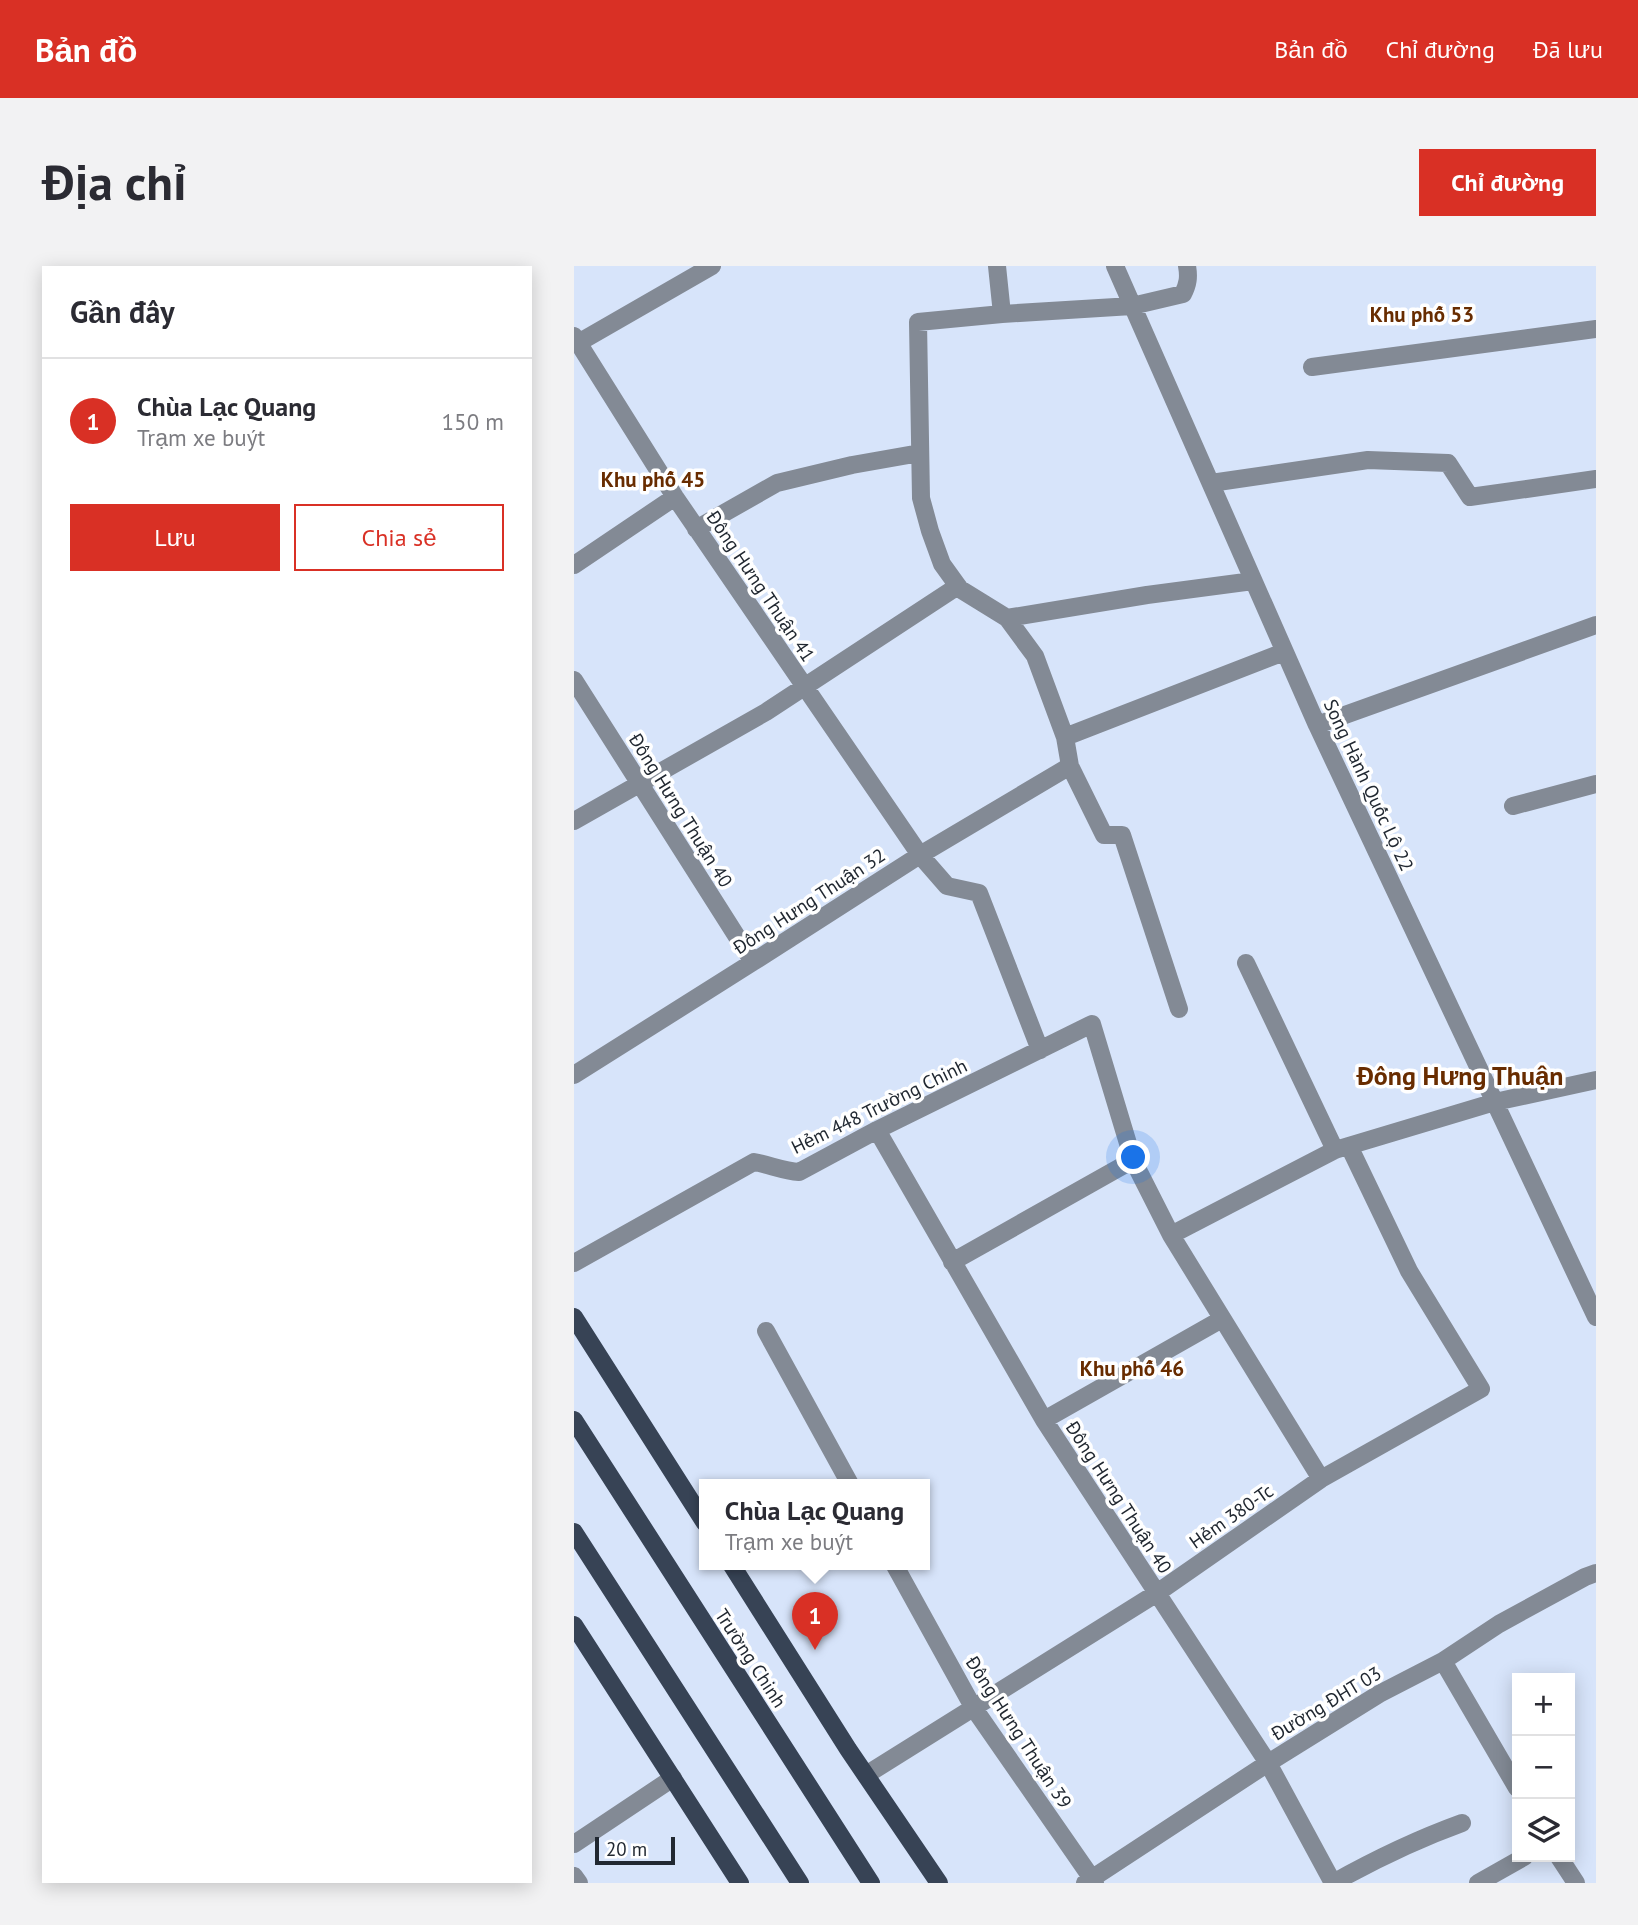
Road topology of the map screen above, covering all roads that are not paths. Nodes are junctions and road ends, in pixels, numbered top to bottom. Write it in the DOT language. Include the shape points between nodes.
graph roads {
  1 [pos="712,266"];
  2 [pos="997,266"];
  3 [pos="1115,266"];
  4 [pos="1187,266"];
  5 [pos="1132,306"];
  6 [pos="1002,314"];
  7 [pos="1596,329"];
  8 [pos="576,339"];
  9 [pos="1312,366"];
  10 [pos="920,453"];
  11 [pos="1596,479"];
  12 [pos="1211,483"];
  13 [pos="675,497"];
  14 [pos="696,529"];
  15 [pos="574,565"];
  16 [pos="1253,581"];
  17 [pos="958,586"];
  18 [pos="1007,618"];
  19 [pos="1596,625"];
  20 [pos="1284,652"];
  21 [pos="574,680"];
  22 [pos="804,688"];
  23 [pos="1317,725"];
  24 [pos="1065,737"];
  25 [pos="1070,766"];
  26 [pos="640,783"];
  27 [pos="1596,784"];
  28 [pos="1513,806"];
  29 [pos="574,821"];
  30 [pos="920,855"];
  31 [pos="753,962"];
  32 [pos="1246,963"];
  33 [pos="1179,1009"];
  34 [pos="1041,1049"];
  35 [pos="574,1075"];
  36 [pos="1596,1080"];
  37 [pos="1495,1102"];
  38 [pos="877,1130"];
  39 [pos="1342,1148"];
  40 [pos="1133,1160"];
  41 [pos="1171,1236"];
  42 [pos="952,1262"];
  43 [pos="574,1263"];
  44 [pos="574,1317"];
  45 [pos="1596,1317"];
  46 [pos="1222,1319"];
  47 [pos="766,1331"];
  48 [pos="574,1420"];
  49 [pos="1044,1420"];
  50 [pos="847,1479"];
  51 [pos="1321,1479"];
  52 [pos="699,1514"];
  53 [pos="574,1532"];
  54 [pos="735,1570"];
  55 [pos="897,1570"];
  56 [pos="1596,1573"];
  57 [pos="1157,1593"];
  58 [pos="574,1625"];
  59 [pos="1443,1661"];
  60 [pos="973,1707"];
  61 [pos="1268,1763"];
  62 [pos="866,1775"];
  63 [pos="673,1778"];
  64 [pos="1512,1779"];
  65 [pos="1462,1823"];
  66 [pos="574,1844"];
  67 [pos="1515,1862"];
  68 [pos="1562,1862"];
  69 [pos="574,1876"];
  70 [pos="1090,1881"];
  71 [pos="579,1883"];
  72 [pos="740,1883"];
  73 [pos="800,1883"];
  74 [pos="871,1883"];
  75 [pos="939,1883"];
  76 [pos="1333,1883"];
  77 [pos="1478,1883"];
  78 [pos="1576,1883"];
  1 -- 8 [label="street"];
  2 -- 6 [label="street"];
  3 -- 5 [label="street, Song Hành Quốc Lộ 22"];
  4 -- 5 [label="street" via="1183,294"];
  5 -- 6 [label="street"];
  5 -- 12 [label="street, Song Hành Quốc Lộ 22"];
  6 -- 10 [label="street" via="918,322"];
  7 -- 9 [label="street"];
  8 -- 13 [label="street, Đông Hưng Thuận 41"];
  10 -- 14 [label="street" via="777,483"];
  10 -- 17 [label="street" via="921,498 930,531 942,564"];
  11 -- 12 [label="street" via="1470,497 1448,463 1367,460"];
  12 -- 16 [label="street, Song Hành Quốc Lộ 22"];
  13 -- 14 [label="street, Đông Hưng Thuận 41"];
  13 -- 15 [label="street"];
  14 -- 22 [label="street, Đông Hưng Thuận 41"];
  16 -- 18 [label="street"];
  16 -- 20 [label="street, Song Hành Quốc Lộ 22"];
  17 -- 18 [label="street"];
  17 -- 22 [label="street"];
  18 -- 24 [label="street" via="1035,656"];
  19 -- 23 [label="street"];
  20 -- 23 [label="street, Song Hành Quốc Lộ 22"];
  20 -- 24 [label="street"];
  21 -- 26 [label="street, Đông Hưng Thuận 40"];
  22 -- 26 [label="street"];
  22 -- 30 [label="street, Đông Hưng Thuận 41"];
  23 -- 37 [label="street, Song Hành Quốc Lộ 22"];
  24 -- 25 [label="street"];
  25 -- 30 [label="street, Đông Hưng Thuận 32"];
  25 -- 33 [label="street" via="1104,835 1122,835"];
  26 -- 29 [label="street"];
  26 -- 31 [label="street, Đông Hưng Thuận 40"];
  27 -- 28 [label="street"];
  30 -- 31 [label="street, Đông Hưng Thuận 32"];
  30 -- 34 [label="street, Đông Hưng Thuận 41" via="947,886 979,893"];
  31 -- 35 [label="street, Đông Hưng Thuận 32"];
  32 -- 39 [label="street"];
  34 -- 38 [label="street, Hẻm 448 Trường Chinh"];
  34 -- 40 [label="street, Hẻm 448 Trường Chinh" via="1092,1024"];
  36 -- 37 [label="street"];
  37 -- 39 [label="street"];
  37 -- 45 [label="street, Song Hành Quốc Lộ 22"];
  38 -- 42 [label="street, Đông Hưng Thuận 40"];
  38 -- 43 [label="street, Hẻm 448 Trường Chinh" via="799,1172 754,1162"];
  39 -- 41 [label="street"];
  39 -- 51 [label="street, Hẻm 380-Tc" via="1481,1389"];
  40 -- 41 [label="street"];
  40 -- 42 [label="street"];
  41 -- 46 [label="street"];
  42 -- 49 [label="street, Đông Hưng Thuận 40"];
  44 -- 52 [label="main road"];
  46 -- 49 [label="street"];
  46 -- 51 [label="street"];
  47 -- 50 [label="street"];
  48 -- 74 [label="main road, Trường Chinh"];
  49 -- 57 [label="street, Đông Hưng Thuận 40"];
  51 -- 57 [label="street, Hẻm 380-Tc"];
  53 -- 73 [label="main road"];
  54 -- 62 [label="main road, Trường Chinh"];
  55 -- 60 [label="street, Đông Hưng Thuận 39"];
  56 -- 59 [label="street, Đường ĐHT 03" via="1499,1624"];
  57 -- 60 [label="street, Hẻm 380-Tc"];
  57 -- 61 [label="street, Đông Hưng Thuận 40"];
  58 -- 63 [label="main road"];
  59 -- 61 [label="street, Đường ĐHT 03" via="1379,1694"];
  59 -- 64 [label="street"];
  60 -- 62 [label="street, Hẻm 380-Tc"];
  60 -- 70 [label="street, Đông Hưng Thuận 39"];
  61 -- 70 [label="street, Đường ĐHT 03"];
  61 -- 76 [label="street, Đông Hưng Thuận 40"];
  62 -- 75 [label="main road, Trường Chinh"];
  63 -- 66 [label="street"];
  63 -- 72 [label="main road"];
  65 -- 76 [label="street" via="1383,1855"];
  67 -- 77 [label="street"];
  68 -- 78 [label="street"];
  69 -- 71 [label="street"];
}
